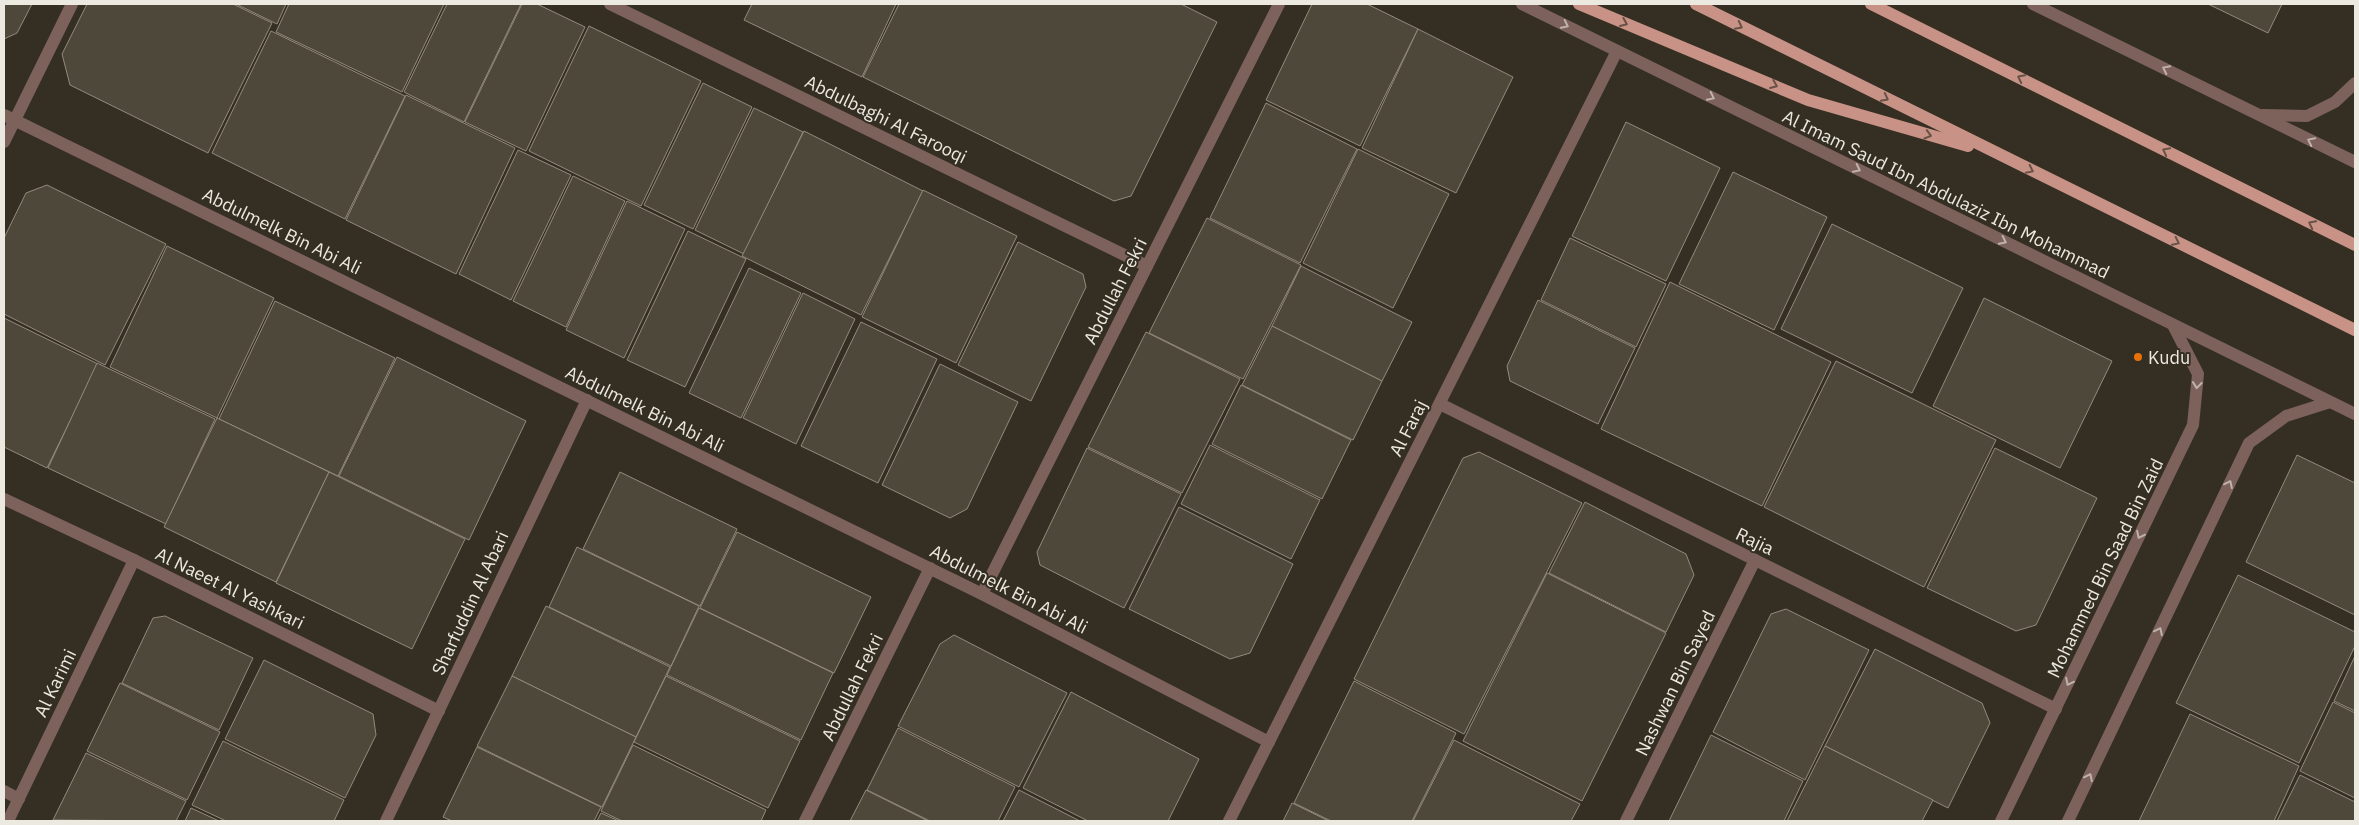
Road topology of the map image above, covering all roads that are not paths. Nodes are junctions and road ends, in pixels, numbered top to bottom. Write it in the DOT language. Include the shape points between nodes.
graph roads {
  1 [pos="72,4"];
  2 [pos="610,4"];
  3 [pos="1279,4"];
  4 [pos="1522,4"];
  5 [pos="1579,4"];
  6 [pos="1696,4"];
  7 [pos="1872,4"];
  8 [pos="2033,4"];
  9 [pos="1617,51"];
  10 [pos="2355,83"];
  11 [pos="2258,114"];
  12 [pos="9,117"];
  13 [pos="4,142"];
  14 [pos="1998,155"];
  15 [pos="2355,162"];
  16 [pos="2355,245"];
  17 [pos="1147,266"];
  18 [pos="2173,325"];
  19 [pos="2355,330"];
  20 [pos="586,400"];
  21 [pos="2330,402"];
  22 [pos="1440,404"];
  23 [pos="2355,414"];
  24 [pos="4,499"];
  25 [pos="134,560"];
  26 [pos="1755,560"];
  27 [pos="930,568"];
  28 [pos="982,594"];
  29 [pos="2056,709"];
  30 [pos="438,711"];
  31 [pos="1269,742"];
  32 [pos="4,791"];
  33 [pos="19,799"];
  34 [pos="8,821"];
  35 [pos="386,821"];
  36 [pos="805,821"];
  37 [pos="1229,821"];
  38 [pos="1626,821"];
  39 [pos="2001,821"];
  40 [pos="2068,821"];
  1 -- 12 [label="street"];
  2 -- 17 [label="street, Abdulbaghi Al Farooqi"];
  3 -- 17 [label="street, Abdullah Fekri"];
  4 -- 9 [label="street, Al Imam Saud Ibn Abdulaziz Ibn Mohammad, one-way"];
  5 -- 14 [label="main road, one-way" via="1808,100"];
  6 -- 14 [label="main road, one-way"];
  16 -- 7 [label="main road, one-way"];
  11 -- 8 [label="street, one-way"];
  9 -- 18 [label="street, Al Imam Saud Ibn Abdulaziz Ibn Mohammad, one-way"];
  9 -- 22 [label="street, Al Faraj"];
  10 -- 11 [label="street" via="2335,102 2306,116"];
  15 -- 11 [label="street, one-way"];
  12 -- 13 [label="street"];
  12 -- 20 [label="street, Abdulmelk Bin Abi Ali"];
  14 -- 19 [label="main road, one-way"];
  17 -- 28 [label="street, Abdullah Fekri"];
  18 -- 21 [label="street, Al Imam Saud Ibn Abdulaziz Ibn Mohammad"];
  18 -- 29 [label="street, Mohammed Bin Saad Bin Zaid, one-way" via="2198,374 2193,426"];
  20 -- 27 [label="street, Abdulmelk Bin Abi Ali"];
  20 -- 30 [label="street, Sharfuddin Al Abari"];
  21 -- 23 [label="street, Al Imam Saud Ibn Abdulaziz Ibn Mohammad"];
  40 -- 21 [label="street, one-way" via="2249,443 2286,416"];
  22 -- 26 [label="street, Rajia"];
  22 -- 31 [label="street, Al Faraj"];
  24 -- 25 [label="street, Al Naeet Al Yashkari"];
  25 -- 30 [label="street, Al Naeet Al Yashkari"];
  25 -- 33 [label="street, Al Karimi"];
  26 -- 29 [label="street, Rajia"];
  26 -- 38 [label="street, Nashwan Bin Sayed"];
  27 -- 28 [label="street, Abdulmelk Bin Abi Ali"];
  27 -- 36 [label="street, Abdullah Fekri"];
  28 -- 31 [label="street, Abdulmelk Bin Abi Ali"];
  29 -- 39 [label="street, Mohammed Bin Saad Bin Zaid"];
  30 -- 35 [label="street, Sharfuddin Al Abari"];
  31 -- 37 [label="street, Al Faraj"];
  32 -- 33 [label="street"];
  33 -- 34 [label="street, Al Karimi"];
}
